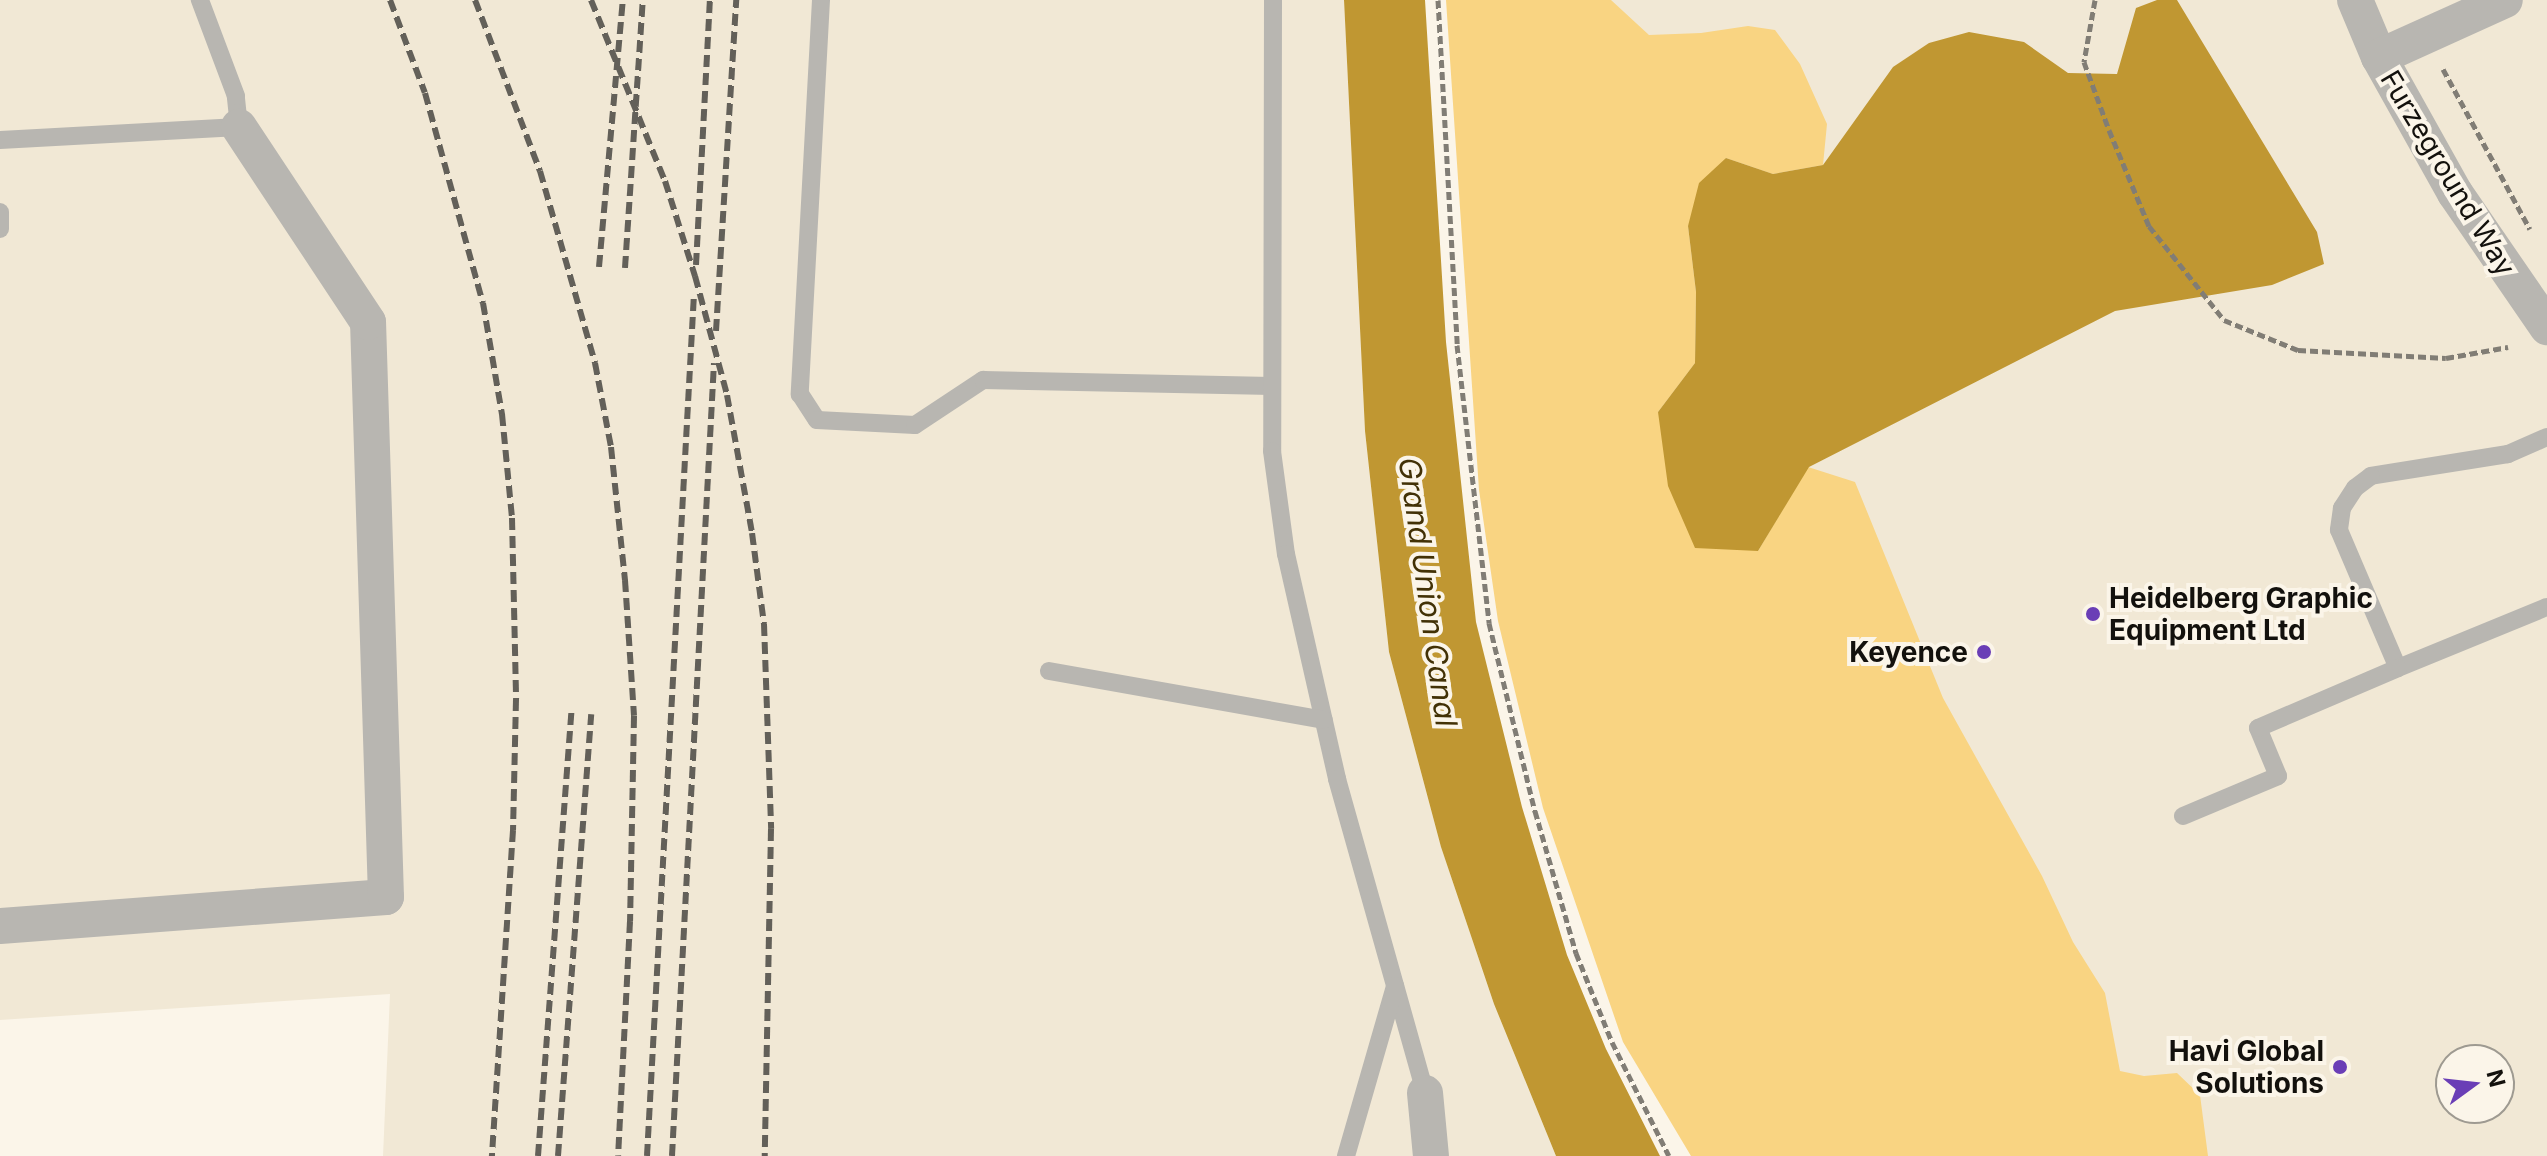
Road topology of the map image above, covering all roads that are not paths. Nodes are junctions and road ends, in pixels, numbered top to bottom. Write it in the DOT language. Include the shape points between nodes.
graph roads {
  1 [pos="200,0"];
  2 [pos="821,0"];
  3 [pos="1273,0"];
  4 [pos="2355,0"];
  5 [pos="2505,0"];
  6 [pos="2379,57"];
  7 [pos="239,127"];
  8 [pos="0,140"];
  9 [pos="0,212"];
  10 [pos="0,229"];
  11 [pos="2547,327"];
  12 [pos="1272,386"];
  13 [pos="2547,437"];
  14 [pos="2547,607"];
  15 [pos="2398,668"];
  16 [pos="1049,671"];
  17 [pos="1324,720"];
  18 [pos="2183,816"];
  19 [pos="0,926"];
  20 [pos="1395,986"];
  21 [pos="1425,1093"];
  22 [pos="1346,1156"];
  23 [pos="1431,1156"];
  1 -- 7 [label="lane" via="236,96"];
  2 -- 12 [label="lane" via="800,394 817,420 915,425 983,380"];
  3 -- 12 [label="lane"];
  4 -- 6 [label="street, Furzeground Way"];
  5 -- 6 [label="street"];
  6 -- 11 [label="street, Furzeground Way" via="2455,193"];
  7 -- 8 [label="lane"];
  7 -- 19 [label="street" via="368,322 386,897"];
  9 -- 10 [label="lane"];
  12 -- 17 [label="lane" via="1272,451 1286,554"];
  13 -- 15 [label="lane" via="2508,454 2371,476 2342,508 2339,530"];
  14 -- 15 [label="lane"];
  15 -- 18 [label="lane" via="2258,728 2278,776"];
  16 -- 17 [label="lane"];
  17 -- 20 [label="lane"];
  20 -- 21 [label="lane"];
  20 -- 22 [label="lane"];
  21 -- 23 [label="street"];
}
